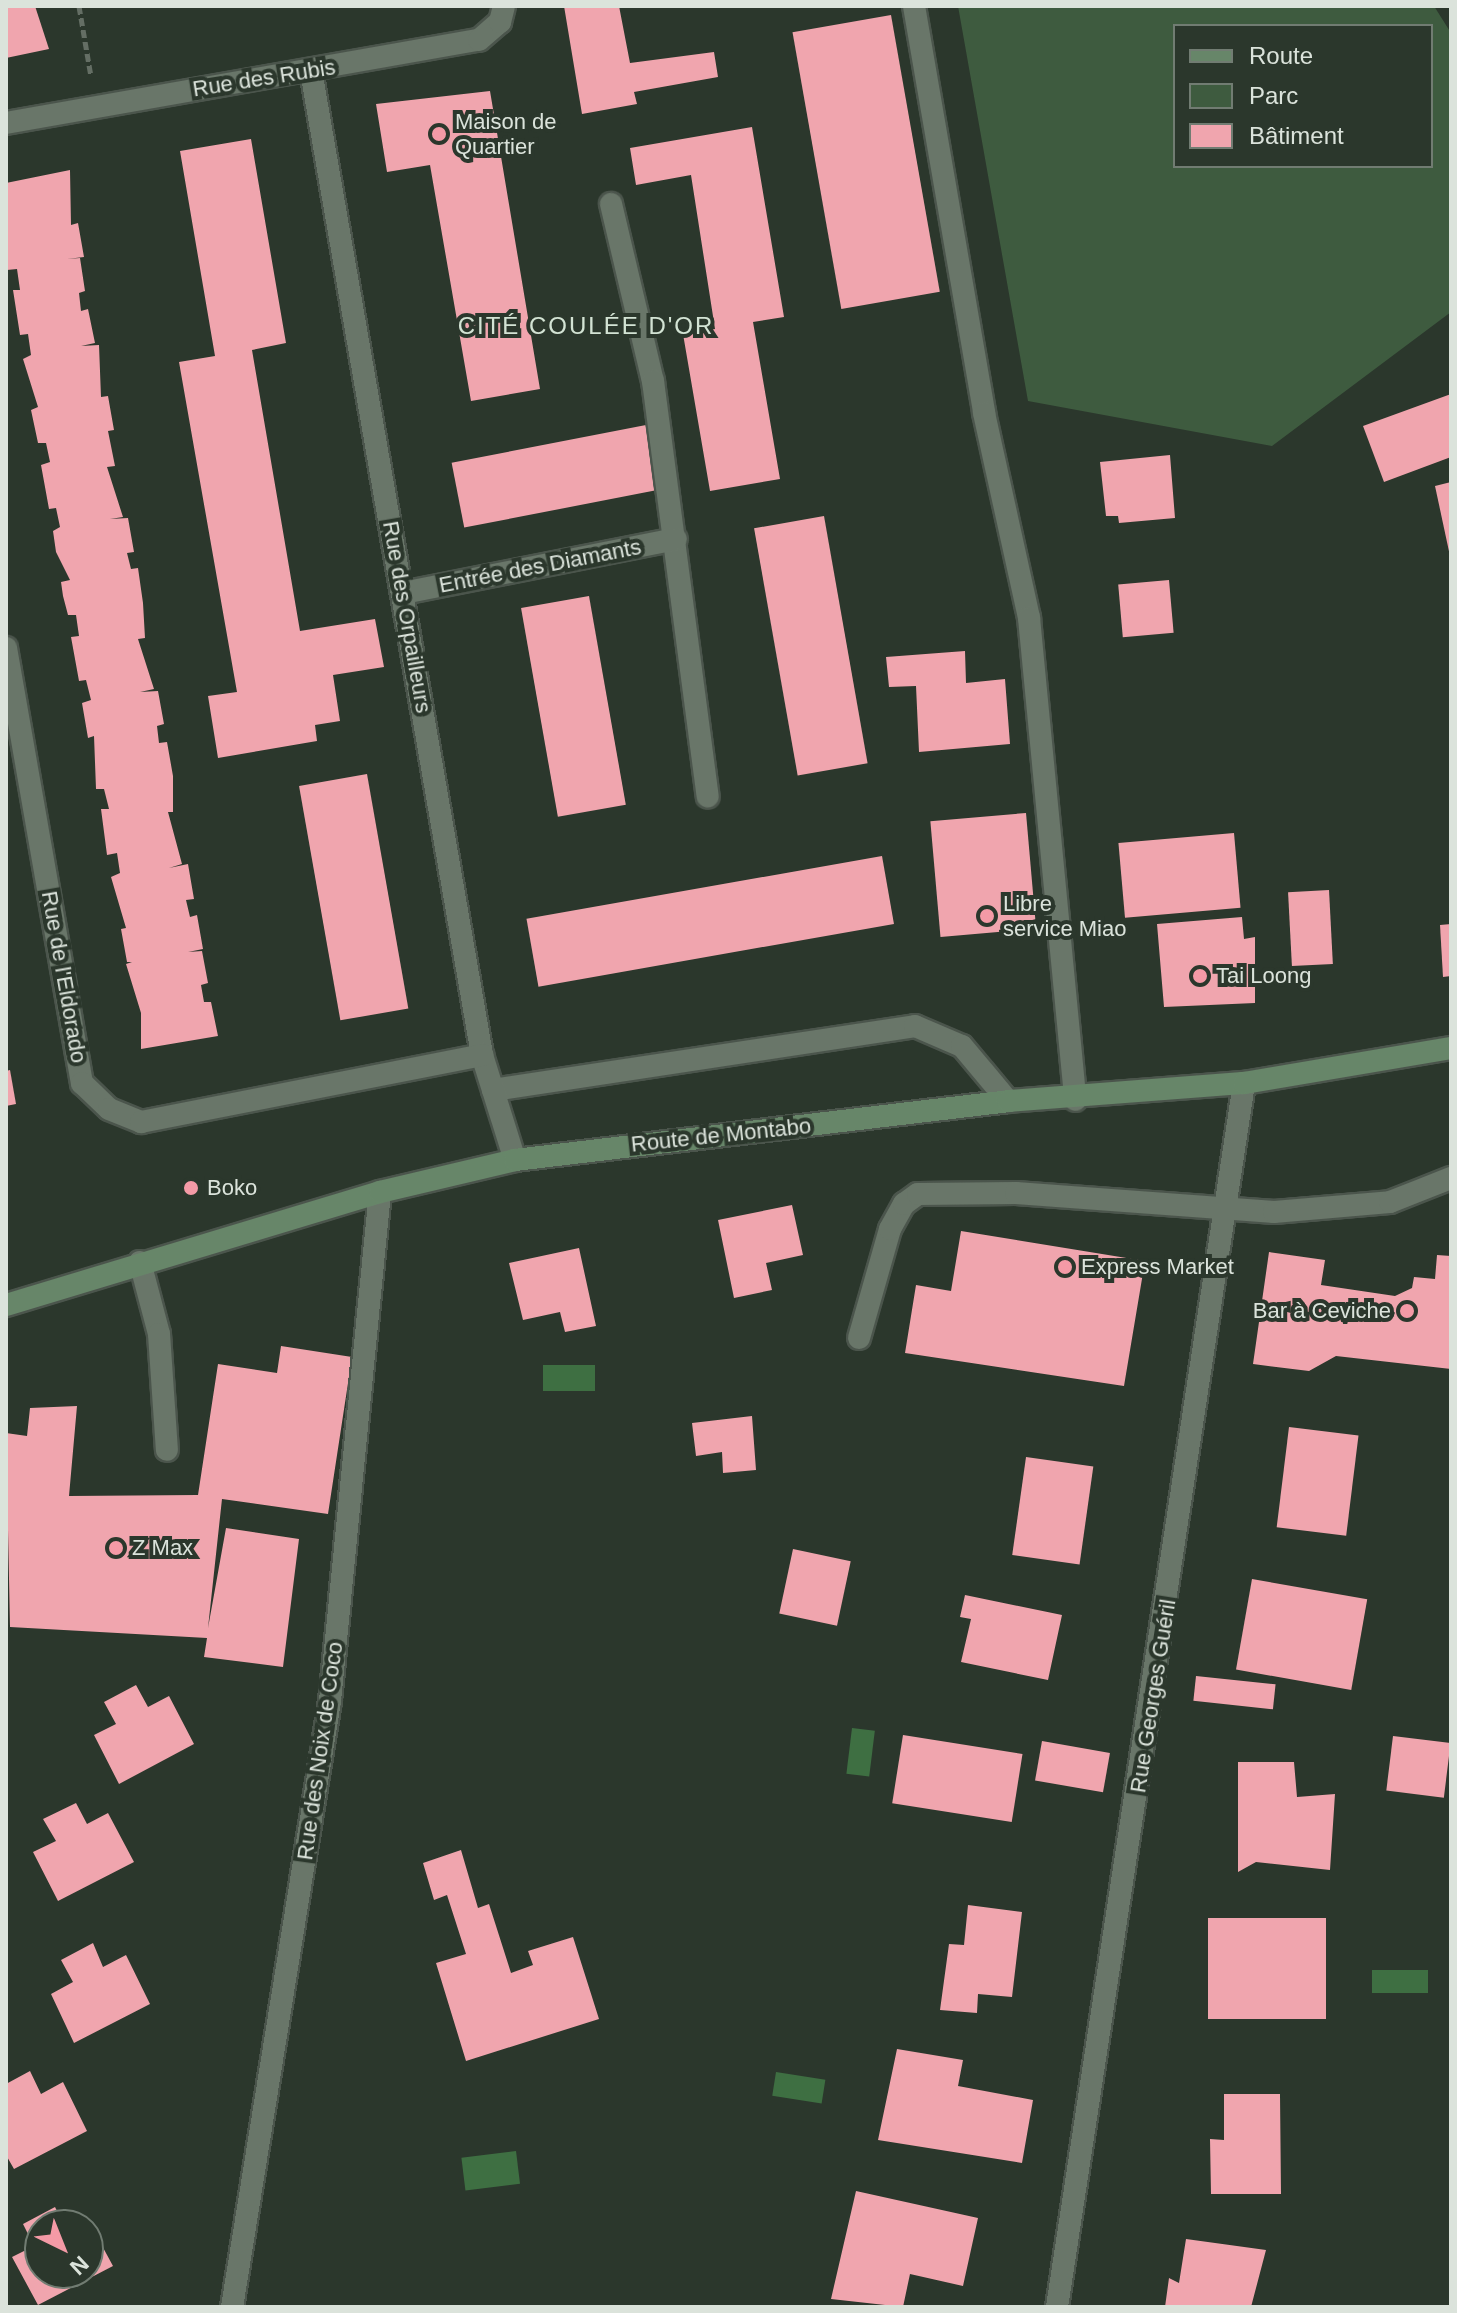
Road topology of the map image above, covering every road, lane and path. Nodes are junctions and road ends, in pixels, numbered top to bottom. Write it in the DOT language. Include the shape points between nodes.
graph roads {
  1 [pos="79,6"];
  2 [pos="504,6"];
  3 [pos="914,6"];
  4 [pos="311,71"];
  5 [pos="96,105"];
  6 [pos="6,123"];
  7 [pos="611,204"];
  8 [pos="676,539"];
  9 [pos="403,593"];
  10 [pos="6,648"];
  11 [pos="708,796"];
  12 [pos="1451,1048"];
  13 [pos="482,1055"];
  14 [pos="1244,1083"];
  15 [pos="493,1090"];
  16 [pos="1075,1100"];
  17 [pos="1008,1101"];
  18 [pos="515,1160"];
  19 [pos="1451,1178"];
  20 [pos="380,1192"];
  21 [pos="1227,1209"];
  22 [pos="140,1262"];
  23 [pos="6,1305"];
  24 [pos="859,1338"];
  25 [pos="167,1450"];
  26 [pos="232,2307"];
  27 [pos="1057,2307"];
  1 -- 5 [label="path"];
  2 -- 4 [label="street, Rue des Rubis" via="500,22 479,40"];
  3 -- 16 [label="street" via="984,413 1029,618"];
  4 -- 5 [label="street, Rue des Rubis"];
  4 -- 9 [label="street, Rue des Orpailleurs"];
  5 -- 6 [label="street, Rue des Rubis"];
  7 -- 8 [label="street" via="653,381"];
  8 -- 9 [label="street, Entrée des Diamants"];
  8 -- 11 [label="street"];
  9 -- 13 [label="street, Rue des Orpailleurs"];
  10 -- 13 [label="street, Rue de l'Eldorado" via="82,1083 109,1109 141,1122"];
  12 -- 14 [label="main road, Route de Montabo"];
  13 -- 15 [label="street, Rue des Orpailleurs"];
  14 -- 16 [label="main road, Route de Montabo"];
  14 -- 21 [label="street, Rue Georges Guéril"];
  15 -- 17 [label="street" via="915,1026 962,1046"];
  15 -- 18 [label="street, Rue des Orpailleurs"];
  16 -- 17 [label="main road, Route de Montabo"];
  17 -- 18 [label="main road, Route de Montabo"];
  18 -- 20 [label="main road, Route de Montabo"];
  19 -- 21 [label="street" via="1390,1202"];
  20 -- 22 [label="main road, Route de Montabo"];
  20 -- 26 [label="street, Rue des Noix de Coco" via="330,1701"];
  21 -- 24 [label="street" via="1016,1193 918,1194 904,1204 890,1229"];
  21 -- 27 [label="street, Rue Georges Guéril"];
  22 -- 23 [label="main road, Route de Montabo"];
  22 -- 25 [label="street" via="159,1334"];
}
